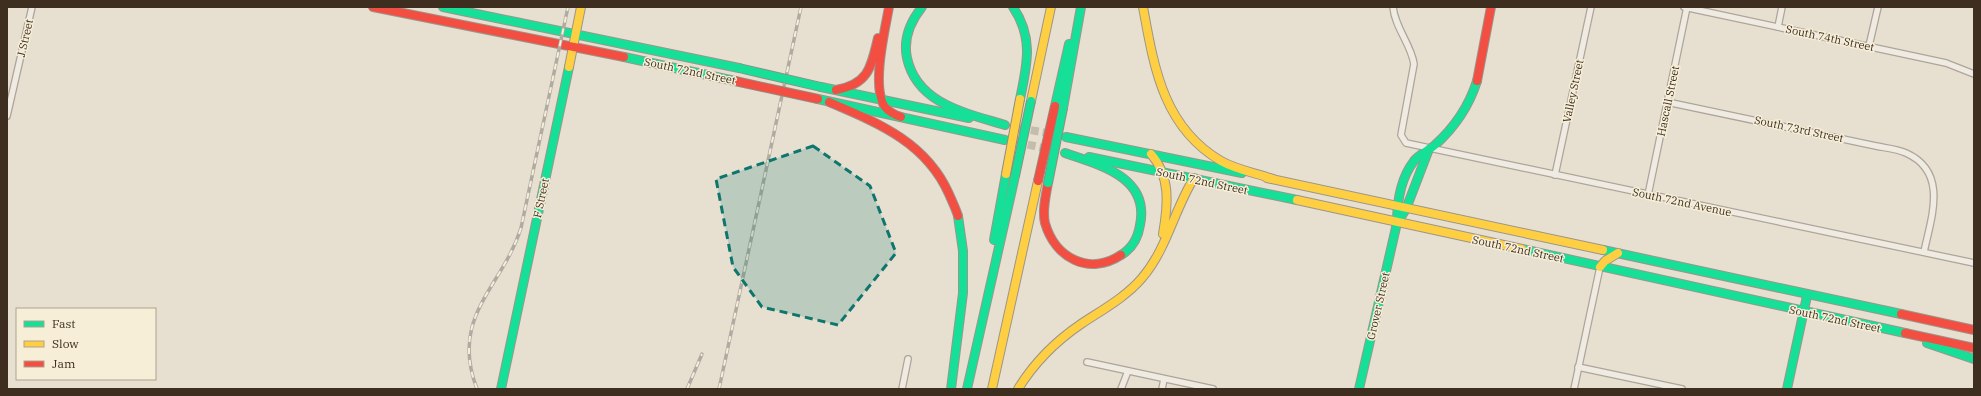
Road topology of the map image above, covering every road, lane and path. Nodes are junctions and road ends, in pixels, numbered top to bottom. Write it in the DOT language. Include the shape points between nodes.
graph roads {
  1 [pos="32,7"];
  2 [pos="373,7"];
  3 [pos="443,7"];
  4 [pos="581,7"];
  5 [pos="886,7"];
  6 [pos="889,7"];
  7 [pos="922,7"];
  8 [pos="1013,7"];
  9 [pos="1051,7"];
  10 [pos="1077,7"];
  11 [pos="1081,7"];
  12 [pos="1143,7"];
  13 [pos="1393,7"];
  14 [pos="1491,7"];
  15 [pos="1591,7"];
  16 [pos="1686,7"];
  17 [pos="1782,7"];
  18 [pos="1878,7"];
  19 [pos="1778,27"];
  20 [pos="575,33"];
  21 [pos="573,46"];
  22 [pos="1869,46"];
  23 [pos="1974,74"];
  24 [pos="836,90"];
  25 [pos="881,99"];
  26 [pos="829,102"];
  27 [pos="1667,102"];
  28 [pos="1059,107"];
  29 [pos="7,116"];
  30 [pos="901,117"];
  31 [pos="1066,137"];
  32 [pos="1006,140"];
  33 [pos="1429,149"];
  34 [pos="1151,154"];
  35 [pos="1164,172"];
  36 [pos="1555,175"];
  37 [pos="1194,178"];
  38 [pos="1273,179"];
  39 [pos="1648,195"];
  40 [pos="1396,207"];
  41 [pos="1406,209"];
  42 [pos="1397,223"];
  43 [pos="1160,248"];
  44 [pos="1924,252"];
  45 [pos="1618,253"];
  46 [pos="1974,263"];
  47 [pos="1600,267"];
  48 [pos="1807,296"];
  49 [pos="1804,312"];
  50 [pos="1974,330"];
  51 [pos="1900,333"];
  52 [pos="1974,348"];
  53 [pos="976,349"];
  54 [pos="908,359"];
  55 [pos="1974,359"];
  56 [pos="1087,362"];
  57 [pos="1578,367"];
  58 [pos="1128,371"];
  59 [pos="1164,379"];
  60 [pos="500,389"];
  61 [pos="902,389"];
  62 [pos="951,389"];
  63 [pos="967,389"];
  64 [pos="992,389"];
  65 [pos="1018,389"];
  66 [pos="1120,389"];
  67 [pos="1162,389"];
  68 [pos="1213,389"];
  69 [pos="1359,389"];
  70 [pos="1574,389"];
  71 [pos="1682,389"];
  72 [pos="1787,389"];
  1 -- 29 [label="street, J Street"];
  2 -- 21 [label="main road, South 72nd Street"];
  3 -- 20 [label="main road, South 72nd Street"];
  4 -- 20 [label="main road, F Street"];
  5 -- 24 [label="main road" via="868,73 854,87"];
  6 -- 25 [label="main road" via="881,61"];
  7 -- 25 [label="main road, South 72nd Street" via="910,25 906,46 911,72 919,86 929,97 946,105 1007,125"];
  8 -- 53 [label="main road, bridge" via="1024,24 1028,44 1027,62"];
  9 -- 53 [label="main road, bridge"];
  10 -- 28 [label="main road"];
  11 -- 28 [label="main road"];
  12 -- 38 [label="main road" via="1161,89 1181,128 1203,149 1222,161"];
  13 -- 33 [label="street, South 72nd Avenue" via="1395,19 1412,53 1414,64 1401,135 1403,142"];
  14 -- 33 [label="main road, Grover Street" via="1471,96 1452,128"];
  15 -- 36 [label="street, Valley Street"];
  16 -- 19 [label="street, South 74th Street"];
  16 -- 27 [label="street, Hascall Street"];
  17 -- 19 [label="street"];
  18 -- 22 [label="street"];
  19 -- 22 [label="street, South 74th Street"];
  20 -- 21 [label="main road, F Street"];
  20 -- 24 [label="main road, South 72nd Street, bridge"];
  21 -- 26 [label="main road, South 72nd Street, bridge"];
  21 -- 60 [label="main road, F Street"];
  22 -- 23 [label="street, South 74th Street" via="1946,62"];
  24 -- 25 [label="main road, South 72nd Street"];
  25 -- 30 [label="main road" via="892,113"];
  26 -- 30 [label="main road, South 72nd Street"];
  26 -- 62 [label="main road" via="876,121 912,144 937,171 953,199 965,252 961,314"];
  27 -- 39 [label="street, Hascall Street"];
  27 -- 44 [label="street, South 73rd Street" via="1901,151 1916,159 1925,168 1935,194"];
  28 -- 35 [label="main road, South 72nd Street, bridge" via="1044,214 1046,228 1055,246 1067,257 1082,264 1104,264 1122,256 1139,235 1142,219 1140,203 1132,187 1125,180 1109,170 1064,152"];
  28 -- 64 [label="main road, bridge" via="1038,181"];
  30 -- 32 [label="main road, South 72nd Street"];
  31 -- 34 [label="main road, South 72nd Street"];
  33 -- 36 [label="street, South 72nd Avenue"];
  33 -- 40 [label="main road, Grover Street" via="1415,160 1405,179"];
  33 -- 41 [label="main road, Grover Street"];
  34 -- 35 [label="main road"];
  34 -- 38 [label="main road, South 72nd Street"];
  35 -- 37 [label="main road, South 72nd Street"];
  35 -- 43 [label="main road" via="1167,198"];
  36 -- 39 [label="street, South 72nd Avenue"];
  37 -- 42 [label="main road, South 72nd Street"];
  37 -- 43 [label="main road" via="1183,195"];
  38 -- 40 [label="main road, South 72nd Street"];
  39 -- 44 [label="street, South 72nd Avenue"];
  40 -- 41 [label="main road, South 72nd Street"];
  40 -- 42 [label="main road, Grover Street"];
  41 -- 42 [label="main road, Grover Street"];
  41 -- 45 [label="main road, South 72nd Street"];
  42 -- 47 [label="main road, South 72nd Street"];
  42 -- 69 [label="main road, Grover Street"];
  43 -- 65 [label="main road" via="1150,268 1135,285 1059,341 1035,365"];
  44 -- 46 [label="street, South 72nd Avenue"];
  45 -- 47 [label="main road"];
  45 -- 48 [label="main road, South 72nd Street"];
  47 -- 49 [label="main road, South 72nd Street"];
  47 -- 57 [label="street"];
  48 -- 49 [label="main road"];
  48 -- 50 [label="main road, South 72nd Street"];
  49 -- 51 [label="main road, South 72nd Street"];
  49 -- 72 [label="main road"];
  51 -- 52 [label="main road, South 72nd Street"];
  51 -- 55 [label="main road"];
  53 -- 63 [label="main road"];
  54 -- 61 [label="street"];
  56 -- 58 [label="street"];
  57 -- 70 [label="street"];
  57 -- 71 [label="street"];
  58 -- 59 [label="street"];
  58 -- 66 [label="street"];
  59 -- 67 [label="street"];
  59 -- 68 [label="street"];
}
